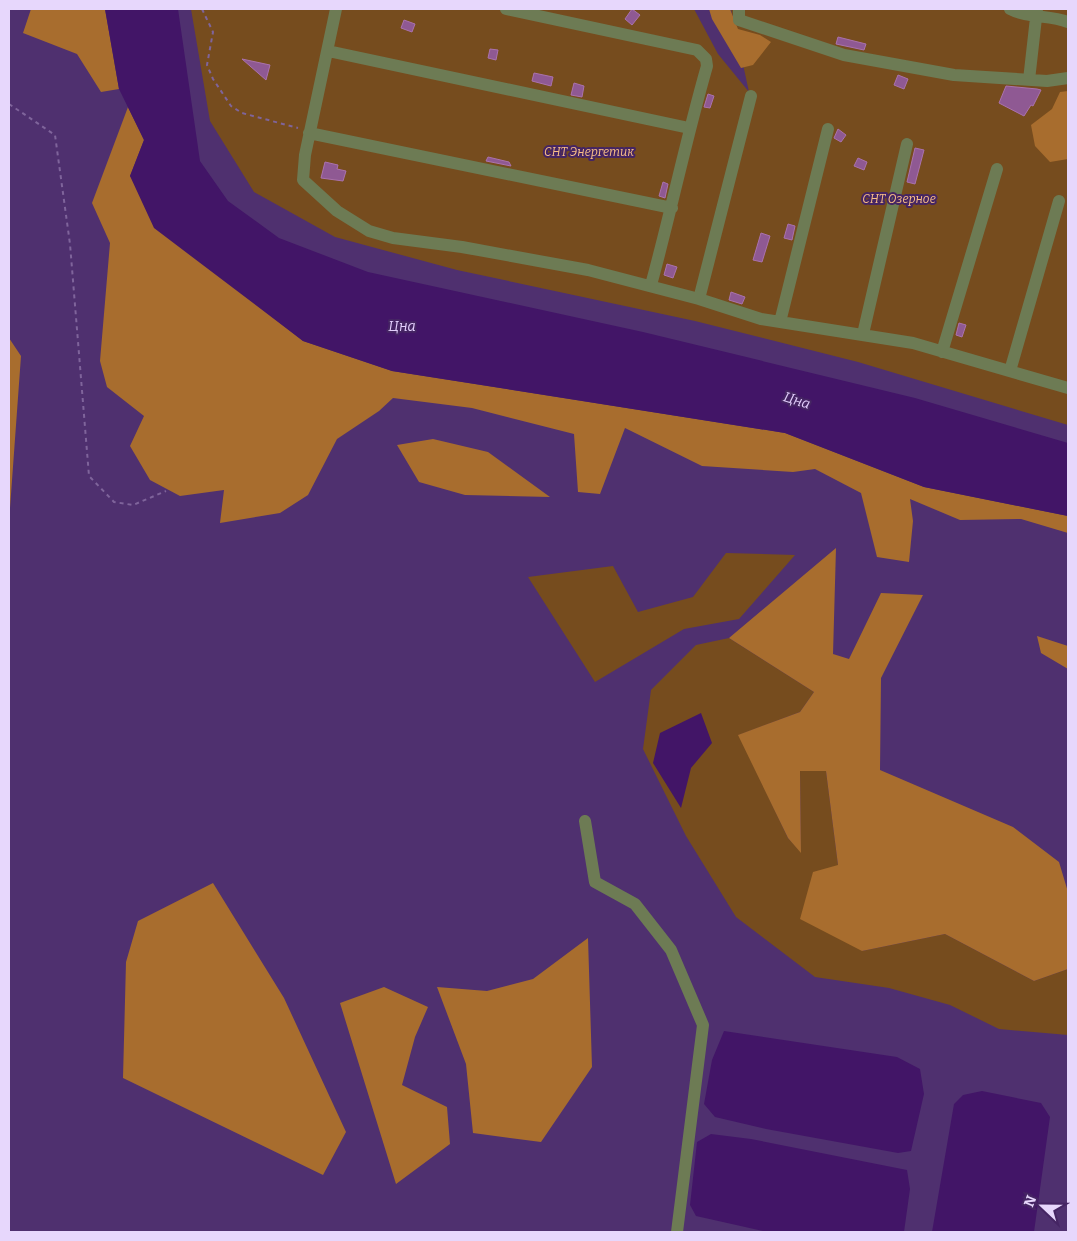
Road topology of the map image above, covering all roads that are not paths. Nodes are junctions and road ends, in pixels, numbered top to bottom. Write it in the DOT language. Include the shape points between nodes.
graph roads {
  1 [pos="336,9"];
  2 [pos="506,9"];
  3 [pos="739,9"];
  4 [pos="1010,9"];
  5 [pos="1036,11"];
  6 [pos="1068,22"];
  7 [pos="328,51"];
  8 [pos="1068,78"];
  9 [pos="1029,80"];
  10 [pos="750,96"];
  11 [pos="689,128"];
  12 [pos="828,129"];
  13 [pos="309,133"];
  14 [pos="907,144"];
  15 [pos="997,169"];
  16 [pos="1059,201"];
  17 [pos="672,208"];
  18 [pos="651,285"];
  19 [pos="699,299"];
  20 [pos="780,322"];
  21 [pos="863,334"];
  22 [pos="942,352"];
  23 [pos="1010,371"];
  24 [pos="1068,388"];
  25 [pos="585,821"];
  26 [pos="677,1232"];
  1 -- 7 [label="lane"];
  2 -- 11 [label="lane" via="701,52 706,58 706,66"];
  3 -- 9 [label="lane" via="739,20 844,55 954,75"];
  4 -- 5 [label="lane" via="1022,16"];
  5 -- 6 [label="lane"];
  5 -- 9 [label="lane"];
  7 -- 11 [label="lane"];
  7 -- 13 [label="lane"];
  8 -- 9 [label="lane"];
  10 -- 19 [label="lane"];
  11 -- 17 [label="lane"];
  12 -- 20 [label="lane"];
  13 -- 17 [label="lane"];
  13 -- 18 [label="lane" via="303,180 337,211 369,231 393,238 588,270"];
  14 -- 21 [label="lane"];
  15 -- 22 [label="lane"];
  16 -- 23 [label="lane"];
  17 -- 18 [label="lane"];
  18 -- 19 [label="lane"];
  19 -- 20 [label="lane" via="760,319"];
  20 -- 21 [label="lane"];
  21 -- 22 [label="lane"];
  22 -- 23 [label="lane"];
  23 -- 24 [label="lane"];
  25 -- 26 [label="lane" via="595,882 635,904 671,950 703,1025"];
}
